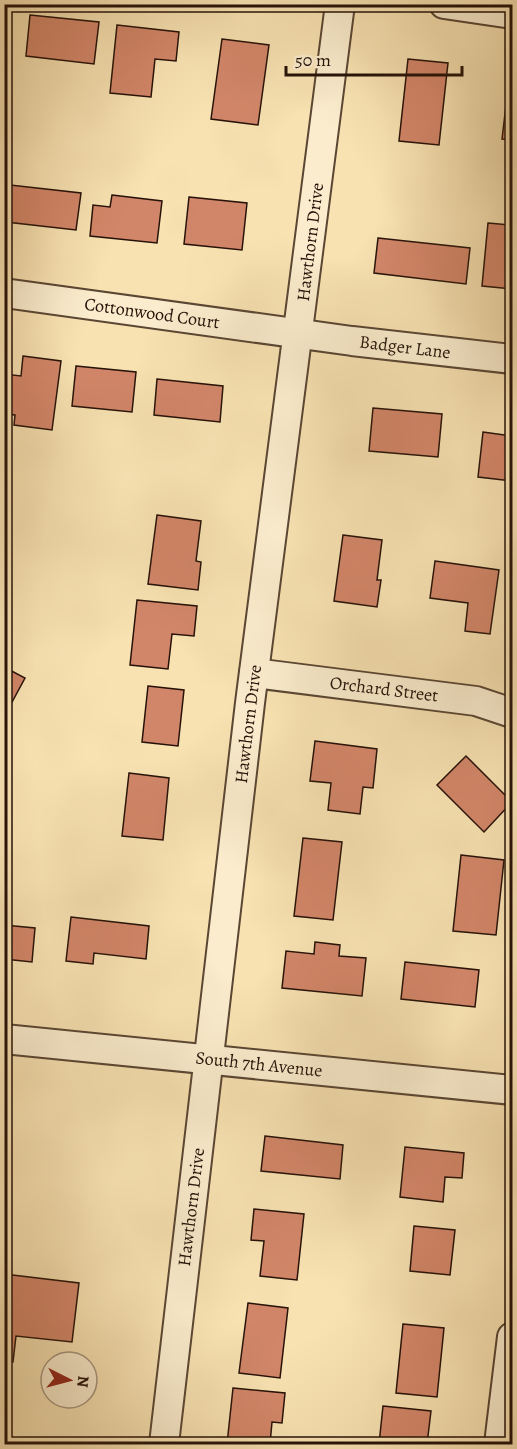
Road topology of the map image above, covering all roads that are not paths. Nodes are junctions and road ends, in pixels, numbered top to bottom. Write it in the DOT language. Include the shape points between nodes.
graph roads {
  1 [pos="340,4"];
  2 [pos="444,4"];
  3 [pos="513,14"];
  4 [pos="4,293"];
  5 [pos="298,333"];
  6 [pos="513,359"];
  7 [pos="254,673"];
  8 [pos="513,713"];
  9 [pos="4,1039"];
  10 [pos="208,1059"];
  11 [pos="513,1090"];
  12 [pos="513,1336"];
  13 [pos="164,1444"];
  14 [pos="499,1444"];
  1 -- 5 [label="street, Hawthorn Drive"];
  2 -- 3 [label="street"];
  4 -- 5 [label="street, Cottonwood Court"];
  5 -- 6 [label="street, Badger Lane"];
  5 -- 7 [label="street, Hawthorn Drive"];
  7 -- 8 [label="street, Orchard Street" via="477,701"];
  7 -- 10 [label="street, Hawthorn Drive"];
  9 -- 10 [label="street, South 7th Avenue"];
  10 -- 11 [label="street, South 7th Avenue"];
  10 -- 13 [label="street, Hawthorn Drive"];
  12 -- 14 [label="street"];
}
